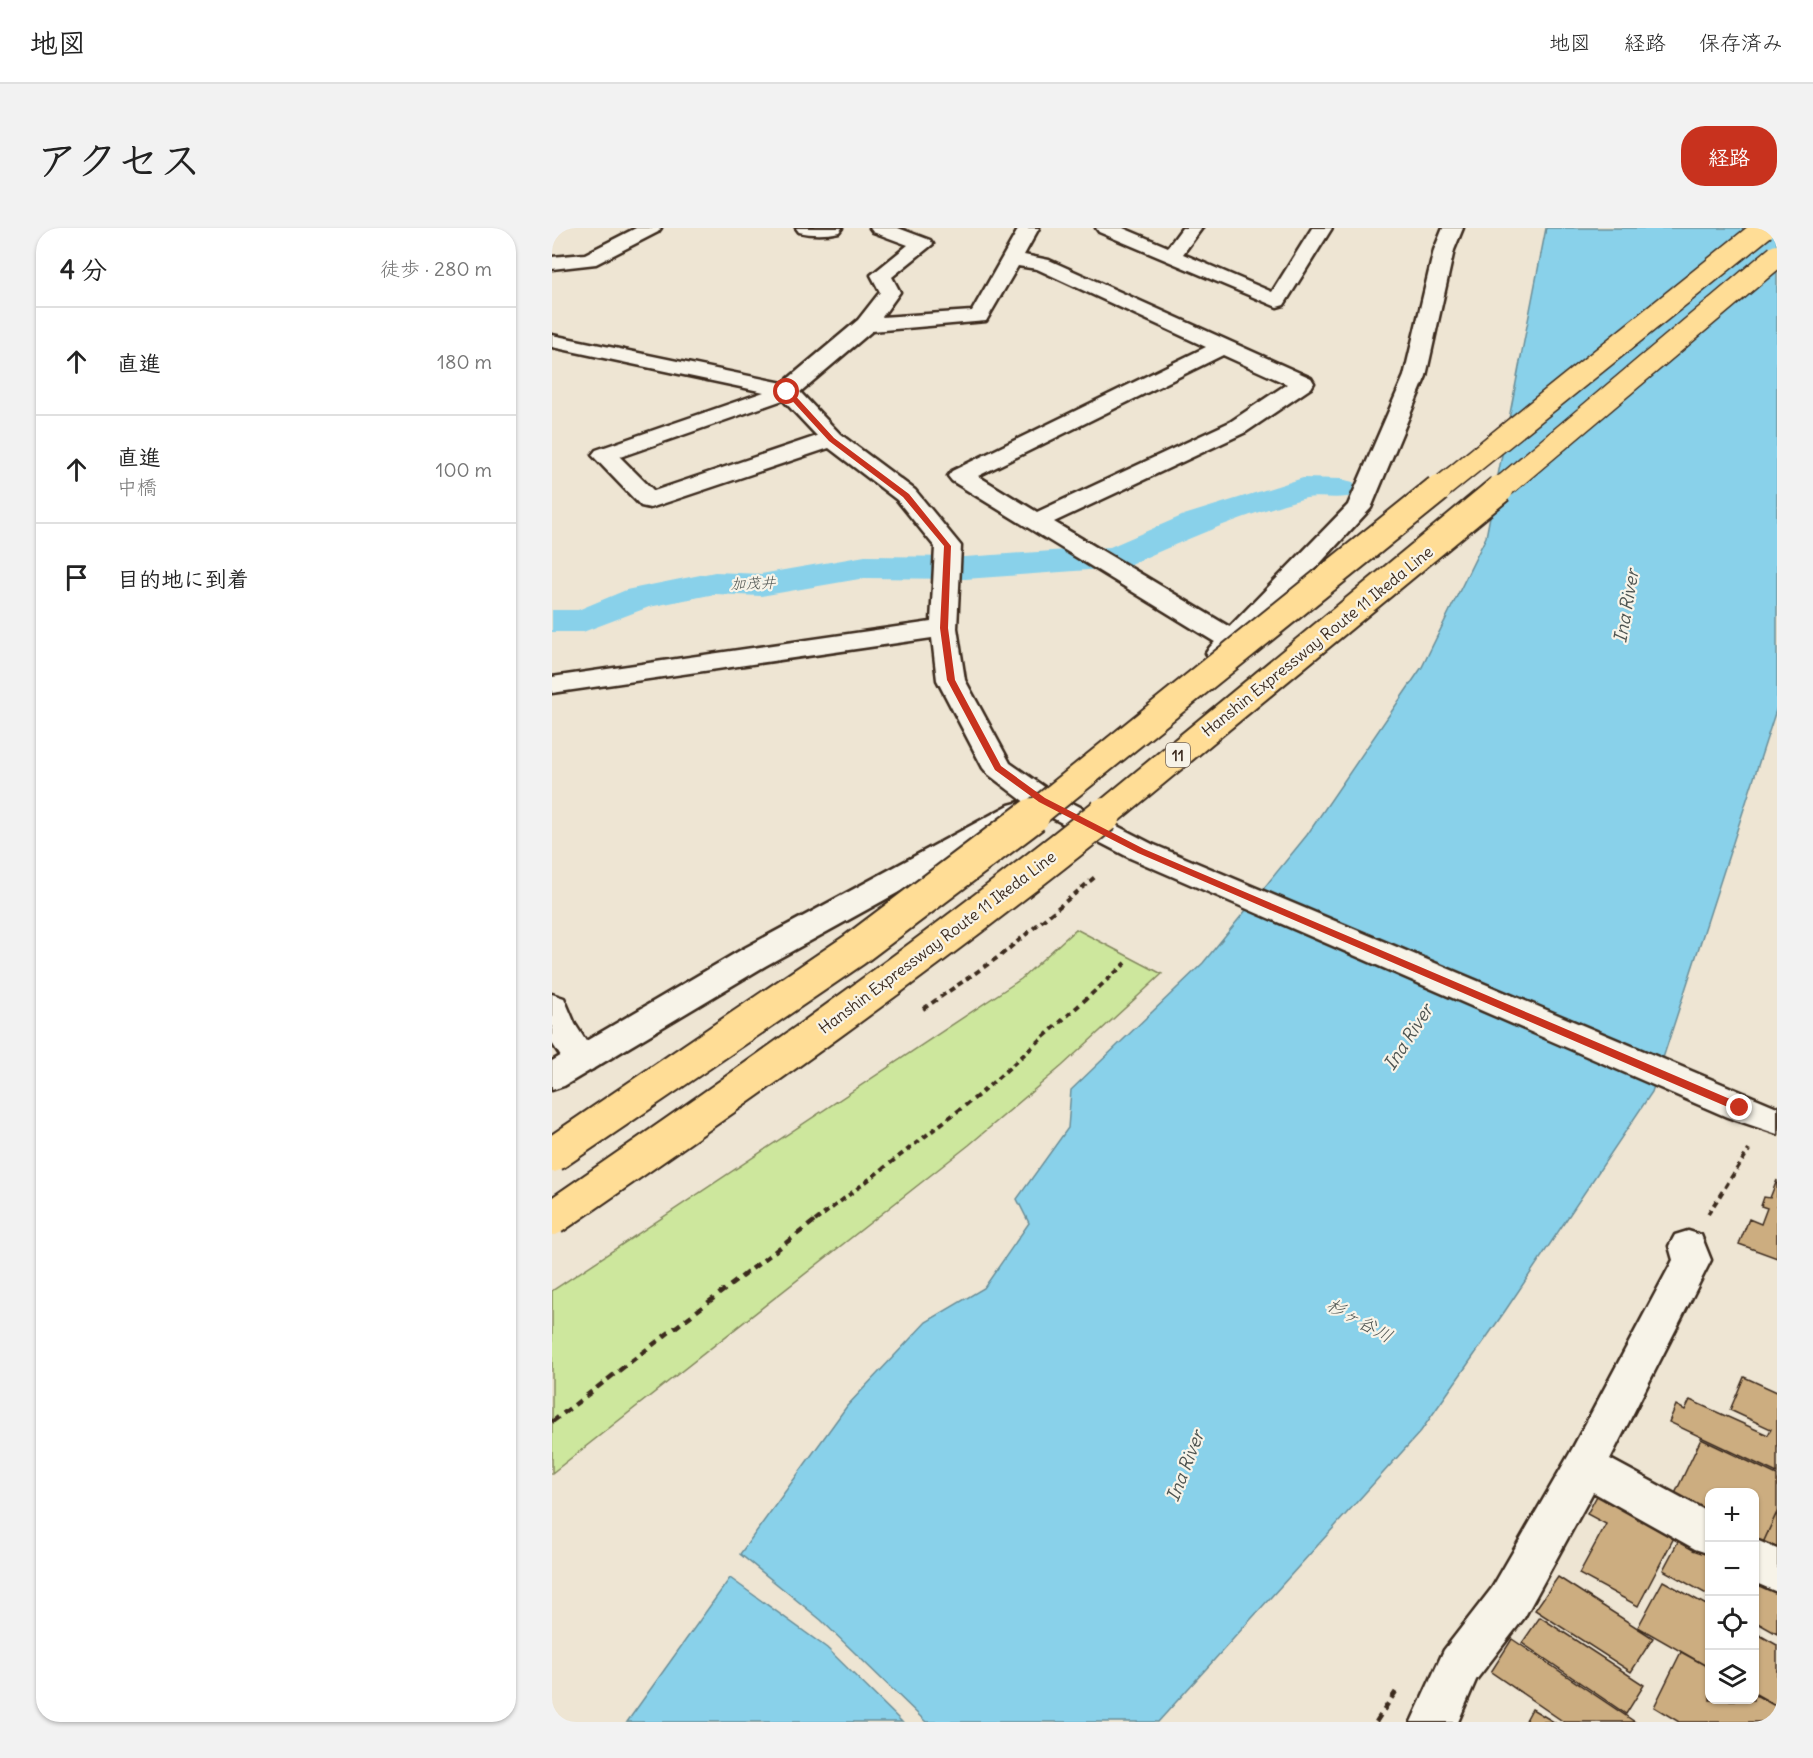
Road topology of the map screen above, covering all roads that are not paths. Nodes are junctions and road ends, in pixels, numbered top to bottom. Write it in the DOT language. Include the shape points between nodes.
graph roads {
  1 [pos="651,228"];
  2 [pos="806,228"];
  3 [pos="831,228"];
  4 [pos="880,228"];
  5 [pos="1029,228"];
  6 [pos="1106,228"];
  7 [pos="1192,228"];
  8 [pos="1322,228"];
  9 [pos="1454,228"];
  10 [pos="1764,228"];
  11 [pos="1172,256"];
  12 [pos="1777,256"];
  13 [pos="1012,259"];
  14 [pos="552,263"];
  15 [pos="866,325"];
  16 [pos="552,341"];
  17 [pos="1224,346"];
  18 [pos="787,392"];
  19 [pos="832,440"];
  20 [pos="1035,522"];
  21 [pos="944,628"];
  22 [pos="1233,642"];
  23 [pos="552,686"];
  24 [pos="1042,800"];
  25 [pos="552,1006"];
  26 [pos="581,1059"];
  27 [pos="552,1077"];
  28 [pos="1777,1121"];
  29 [pos="552,1155"];
  30 [pos="552,1218"];
  31 [pos="1688,1246"];
  32 [pos="1585,1466"];
  33 [pos="1705,1531"];
  34 [pos="1759,1561"];
  35 [pos="1777,1572"];
  36 [pos="1434,1722"];
  1 -- 14 [label="street" via="589,260"];
  2 -- 3 [label="street"];
  4 -- 15 [label="street" via="923,244 881,275 890,292"];
  5 -- 13 [label="street"];
  6 -- 11 [label="street"];
  7 -- 11 [label="street"];
  8 -- 11 [label="street" via="1277,301"];
  9 -- 22 [label="street" via="1444,250 1415,375 1359,508"];
  10 -- 29 [label="highway, bridge" via="1024,822 854,950"];
  12 -- 30 [label="highway, Hanshin Expressway Route 11 Ikeda Line / 11, bridge" via="1332,630 1068,844 891,979"];
  13 -- 15 [label="street" via="979,317"];
  13 -- 17 [label="street" via="1042,264"];
  15 -- 18 [label="street"];
  16 -- 18 [label="street"];
  17 -- 20 [label="street" via="960,476"];
  17 -- 20 [label="street" via="1304,383 1238,427"];
  18 -- 19 [label="street"];
  18 -- 19 [label="street" via="604,455 650,501"];
  19 -- 21 [label="street" via="906,495 948,546"];
  20 -- 22 [label="street"];
  21 -- 23 [label="street"];
  21 -- 24 [label="street" via="951,680 998,768"];
  22 -- 24 [label="street"];
  24 -- 26 [label="street" via="753,958"];
  24 -- 28 [label="street" via="1141,851"];
  25 -- 26 [label="street" via="559,1027"];
  26 -- 27 [label="street"];
  31 -- 32 [label="street" via="1692,1260"];
  32 -- 33 [label="street"];
  32 -- 36 [label="street" via="1508,1603 1460,1665"];
  34 -- 35 [label="street"];
}
